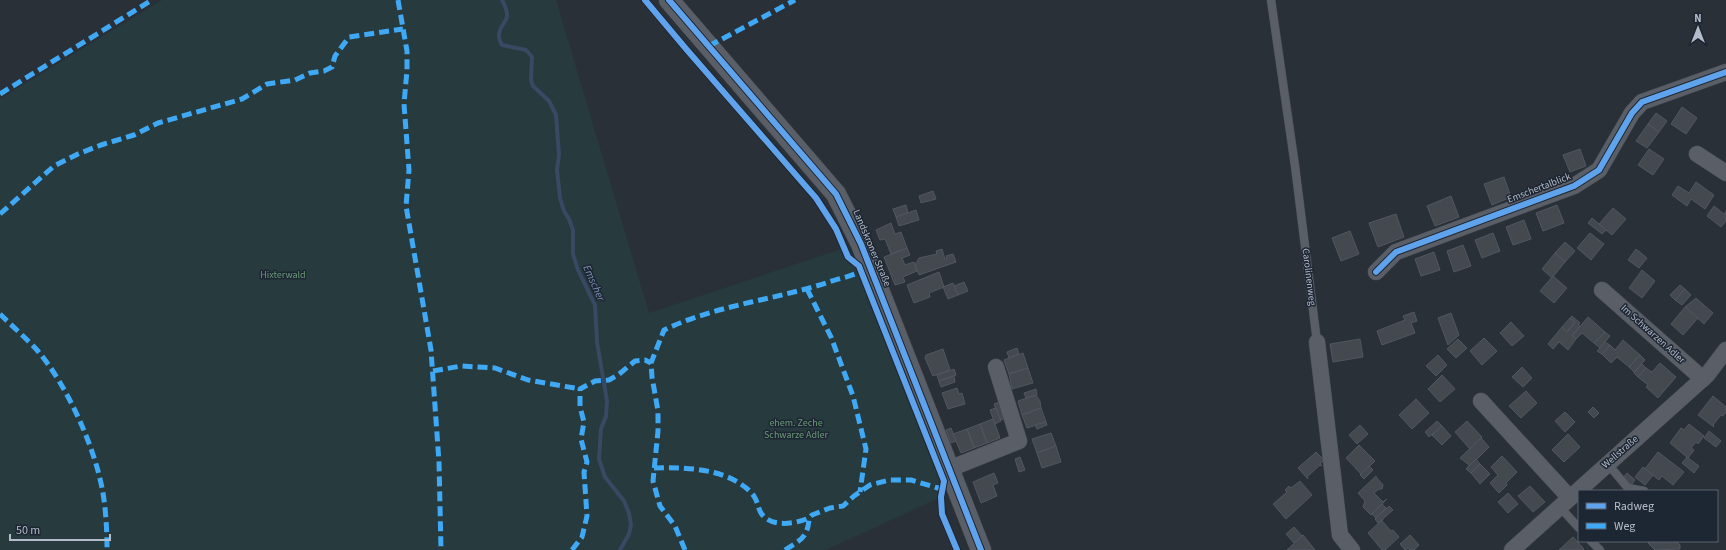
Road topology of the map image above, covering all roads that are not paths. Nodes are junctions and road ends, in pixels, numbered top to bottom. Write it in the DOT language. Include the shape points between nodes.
graph roads {
  1 [pos="669,0"];
  2 [pos="1271,0"];
  3 [pos="1726,72"];
  4 [pos="1697,154"];
  5 [pos="1726,173"];
  6 [pos="1376,272"];
  7 [pos="1602,290"];
  8 [pos="1317,342"];
  9 [pos="1726,350"];
  10 [pos="996,367"];
  11 [pos="1703,379"];
  12 [pos="1481,401"];
  13 [pos="1607,464"];
  14 [pos="949,469"];
  15 [pos="1639,490"];
  16 [pos="1564,502"];
  17 [pos="1578,526"];
  18 [pos="1592,542"];
  19 [pos="981,550"];
  20 [pos="1352,550"];
  21 [pos="1512,550"];
  22 [pos="1600,550"];
  1 -- 14 [label="street, Landskroner Straße" via="836,194 861,244"];
  2 -- 8 [label="lane, Carolinenweg"];
  3 -- 6 [label="street, Emschertalblick" via="1642,102 1632,113 1599,170 1574,186 1396,252"];
  4 -- 5 [label="street"];
  7 -- 11 [label="street, Im Schwarzen Adler"];
  8 -- 20 [label="street, Carolinenweg" via="1340,535"];
  9 -- 11 [label="street, Wellstraße"];
  10 -- 14 [label="street" via="1019,441"];
  11 -- 13 [label="street, Wellstraße"];
  12 -- 16 [label="street"];
  13 -- 15 [label="lane" via="1628,488"];
  13 -- 16 [label="street, Wellstraße"];
  14 -- 19 [label="street, Landskroner Straße"];
  16 -- 17 [label="lane"];
  16 -- 21 [label="street, Wellstraße"];
  18 -- 22 [label="lane"];
}
